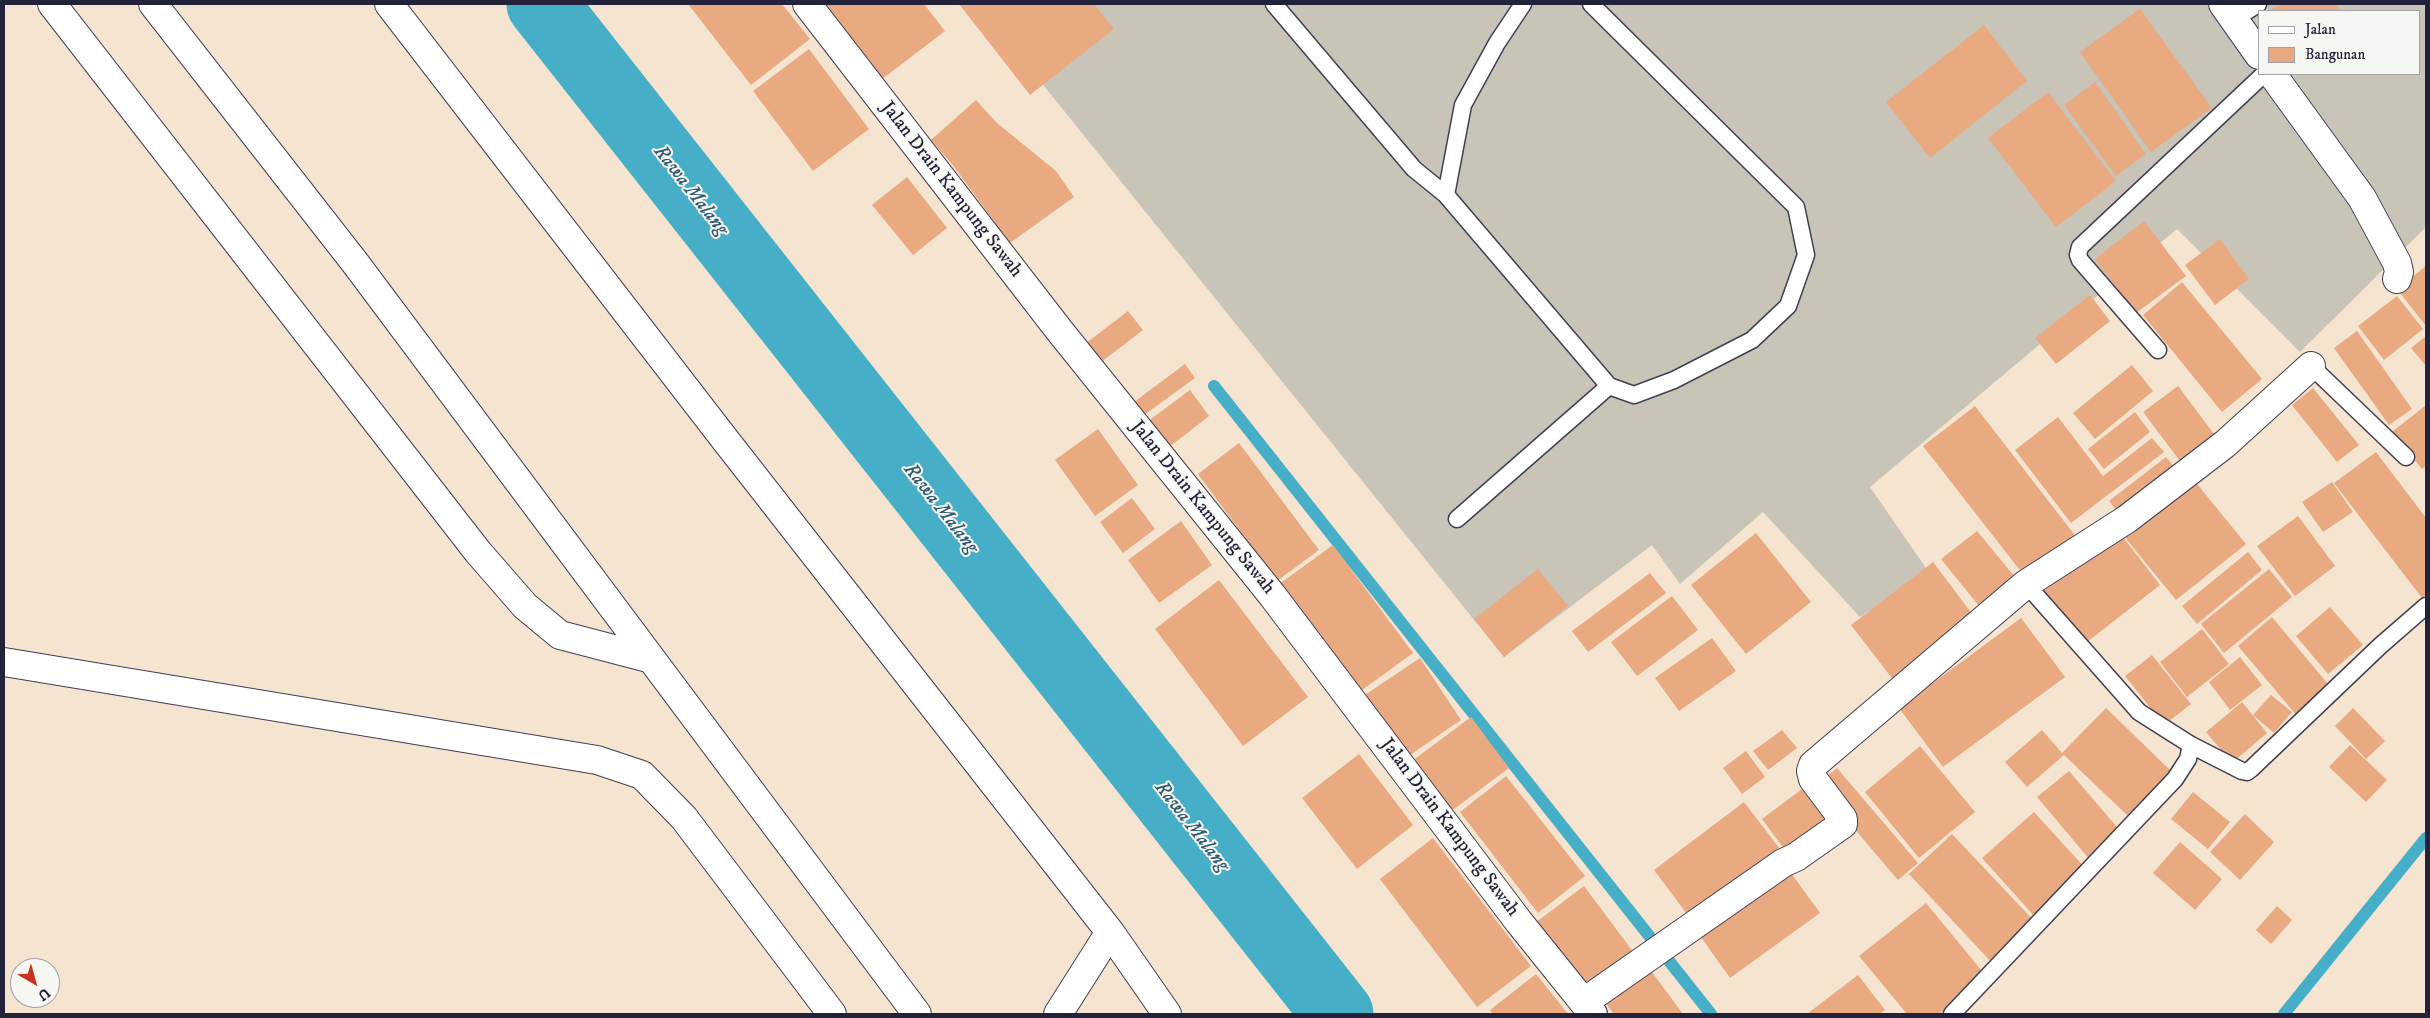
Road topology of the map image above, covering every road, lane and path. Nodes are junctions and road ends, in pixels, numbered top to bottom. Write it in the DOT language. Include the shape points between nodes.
graph roads {
  1 [pos="52,4"];
  2 [pos="153,4"];
  3 [pos="389,4"];
  4 [pos="807,4"];
  5 [pos="1274,4"];
  6 [pos="1523,4"];
  7 [pos="1591,4"];
  8 [pos="2258,4"];
  9 [pos="2228,12"];
  10 [pos="2258,55"];
  11 [pos="2263,75"];
  12 [pos="2273,75"];
  13 [pos="1446,195"];
  14 [pos="2397,279"];
  15 [pos="2158,350"];
  16 [pos="2311,366"];
  17 [pos="1609,386"];
  18 [pos="2406,457"];
  19 [pos="1457,519"];
  20 [pos="2026,584"];
  21 [pos="2426,606"];
  22 [pos="648,658"];
  23 [pos="4,662"];
  24 [pos="2191,744"];
  25 [pos="1110,932"];
  26 [pos="1588,1008"];
  27 [pos="832,1014"];
  28 [pos="917,1014"];
  29 [pos="1058,1014"];
  30 [pos="1167,1014"];
  31 [pos="1952,1014"];
  1 -- 22 [label="street" via="472,544 525,606 560,635"];
  2 -- 22 [label="street" via="356,264"];
  3 -- 25 [label="street"];
  4 -- 26 [label="street, Jalan Drain Kampung Sawah" via="1059,330 1272,595"];
  5 -- 13 [label="lane" via="1414,169"];
  6 -- 13 [label="lane" via="1463,105"];
  7 -- 17 [label="lane" via="1796,207 1806,255 1788,306 1752,340 1674,380 1634,395"];
  8 -- 9 [label="lane"];
  9 -- 10 [label="street"];
  11 -- 15 [label="lane" via="2080,247 2080,260"];
  12 -- 14 [label="street" via="2362,198 2397,263"];
  13 -- 17 [label="lane"];
  16 -- 18 [label="lane"];
  16 -- 20 [label="street" via="2225,444 2127,519"];
  17 -- 19 [label="lane"];
  20 -- 24 [label="lane" via="2139,712"];
  20 -- 26 [label="street" via="1814,764 1813,778 1843,819 1843,824 1672,939"];
  21 -- 24 [label="lane" via="2247,772"];
  22 -- 28 [label="street"];
  23 -- 27 [label="street" via="597,760 642,775 684,818"];
  24 -- 31 [label="lane" via="2188,759 2175,779"];
  25 -- 29 [label="street"];
  25 -- 30 [label="street"];
}
